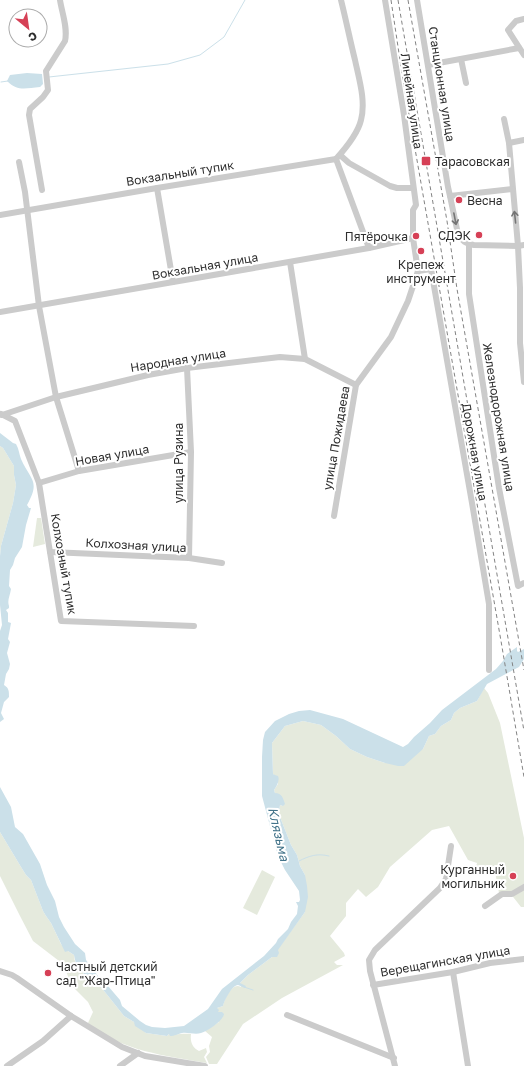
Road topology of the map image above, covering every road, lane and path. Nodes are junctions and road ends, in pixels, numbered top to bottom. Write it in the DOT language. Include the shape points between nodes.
graph roads {
  1 [pos="60,0"];
  2 [pos="341,0"];
  3 [pos="385,0"];
  4 [pos="417,0"];
  5 [pos="524,19"];
  6 [pos="519,48"];
  7 [pos="524,55"];
  8 [pos="461,59"];
  9 [pos="428,65"];
  10 [pos="466,83"];
  11 [pos="504,119"];
  12 [pos="524,140"];
  13 [pos="509,143"];
  14 [pos="338,157"];
  15 [pos="19,162"];
  16 [pos="157,188"];
  17 [pos="413,188"];
  18 [pos="512,189"];
  19 [pos="42,190"];
  20 [pos="450,196"];
  21 [pos="27,210"];
  22 [pos="0,215"];
  23 [pos="413,238"];
  24 [pos="466,242"];
  25 [pos="521,246"];
  26 [pos="369,248"];
  27 [pos="290,262"];
  28 [pos="418,271"];
  29 [pos="173,282"];
  30 [pos="39,306"];
  31 [pos="0,312"];
  32 [pos="522,343"];
  33 [pos="305,358"];
  34 [pos="186,368"];
  35 [pos="524,382"];
  36 [pos="356,385"];
  37 [pos="56,397"];
  38 [pos="1,414"];
  39 [pos="191,452"];
  40 [pos="79,471"];
  41 [pos="39,483"];
  42 [pos="334,516"];
  43 [pos="50,552"];
  44 [pos="189,558"];
  45 [pos="222,563"];
  46 [pos="524,583"];
  47 [pos="194,626"];
  48 [pos="489,670"];
  49 [pos="451,846"];
  50 [pos="524,887"];
  51 [pos="485,906"];
  52 [pos="524,959"];
  53 [pos="0,971"];
  54 [pos="454,972"];
  55 [pos="374,986"];
  56 [pos="287,1015"];
  57 [pos="71,1016"];
  58 [pos="138,1053"];
  59 [pos="394,1058"];
  60 [pos="7,1066"];
  61 [pos="120,1066"];
  62 [pos="202,1066"];
  63 [pos="395,1066"];
  64 [pos="468,1066"];
  1 -- 19 [label="street" via="65,40 46,71 48,90 30,109 29,115"];
  2 -- 14 [label="street" via="363,106 357,130"];
  3 -- 17 [label="street, Линейная улица"];
  4 -- 9 [label="street, Станционная улица"];
  5 -- 6 [label="street" via="516,21 508,30"];
  6 -- 7 [label="street"];
  6 -- 8 [label="street"];
  8 -- 9 [label="street"];
  8 -- 10 [label="street"];
  9 -- 20 [label="street, Станционная улица"];
  11 -- 13 [label="street"];
  12 -- 13 [label="street"];
  13 -- 18 [label="street"];
  14 -- 16 [label="street, Вокзальный тупик"];
  14 -- 17 [label="street" via="390,186"];
  14 -- 26 [label="street"];
  15 -- 21 [label="street"];
  16 -- 21 [label="street, Вокзальный тупик"];
  16 -- 29 [label="street"];
  17 -- 23 [label="street, Линейная улица" via="416,205 413,210"];
  18 -- 20 [label="street"];
  25 -- 18 [label="street, one-way"];
  20 -- 24 [label="street, Станционная улица, one-way" via="458,234"];
  21 -- 22 [label="street, Вокзальный тупик"];
  21 -- 30 [label="street"];
  23 -- 26 [label="street, Вокзальная улица"];
  23 -- 28 [label="street, улица Пожидаева"];
  24 -- 25 [label="street"];
  24 -- 46 [label="street, Железнодорожная улица" via="469,294 499,488 518,586"];
  25 -- 32 [label="street"];
  26 -- 27 [label="street, Вокзальная улица"];
  27 -- 29 [label="street, Вокзальная улица"];
  27 -- 33 [label="street"];
  28 -- 36 [label="street, улица Пожидаева" via="408,301 391,336"];
  28 -- 48 [label="street, Дорожная улица" via="431,269 484,573 490,640"];
  29 -- 30 [label="street, Вокзальная улица"];
  30 -- 31 [label="street, Вокзальная улица"];
  30 -- 37 [label="street"];
  32 -- 35 [label="street"];
  33 -- 34 [label="street, Народная улица" via="280,357"];
  33 -- 36 [label="street, Народная улица"];
  34 -- 37 [label="street, Народная улица"];
  34 -- 39 [label="street, улица Рузина"];
  36 -- 42 [label="street, улица Пожидаева"];
  37 -- 38 [label="street, Народная улица"];
  37 -- 40 [label="street"];
  38 -- 41 [label="street, Колхозный тупик" via="15,421"];
  39 -- 40 [label="street, Новая улица"];
  39 -- 44 [label="street, улица Рузина"];
  40 -- 41 [label="street, Новая улица"];
  41 -- 43 [label="street, Колхозный тупик"];
  43 -- 44 [label="street, Колхозная улица"];
  43 -- 47 [label="street, Колхозный тупик" via="61,621"];
  44 -- 45 [label="street, Колхозная улица"];
  49 -- 55 [label="street, Верещагинская улица" via="446,879 440,888 375,950 370,960"];
  50 -- 51 [label="street" via="512,894 502,894"];
  52 -- 54 [label="street, Верещагинская улица"];
  53 -- 57 [label="street" via="17,978"];
  54 -- 55 [label="street, Верещагинская улица"];
  54 -- 64 [label="street"];
  55 -- 59 [label="street"];
  56 -- 59 [label="street"];
  57 -- 58 [label="street" via="122,1047"];
  57 -- 60 [label="street" via="43,1041"];
  58 -- 61 [label="street"];
  58 -- 62 [label="street"];
  59 -- 63 [label="street"];
}
